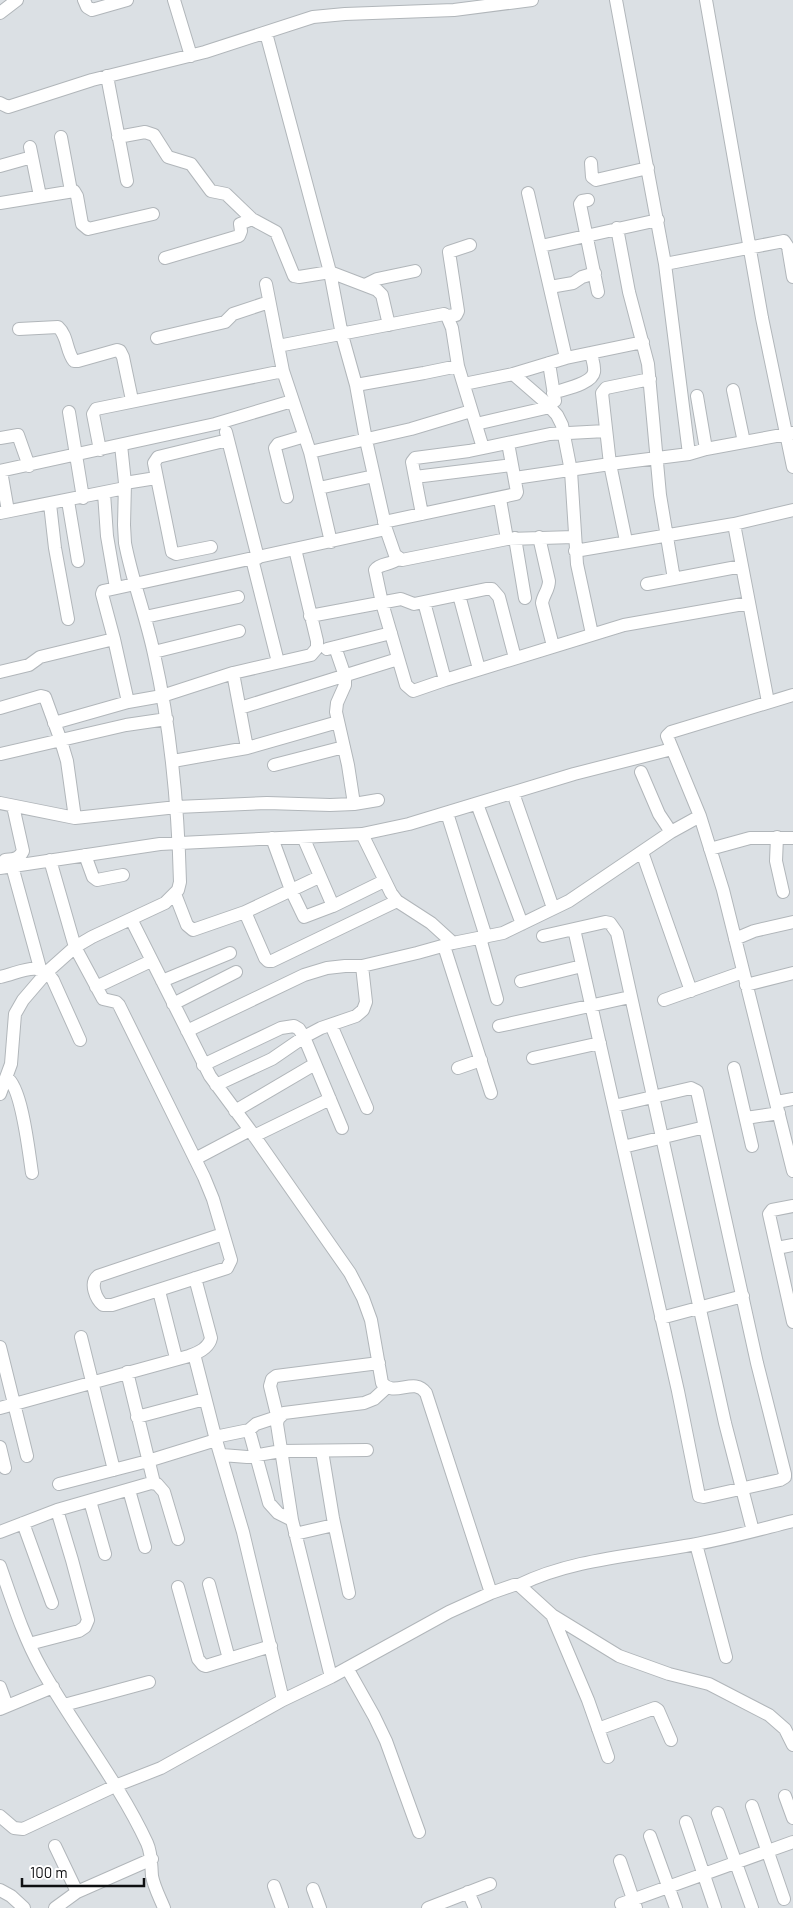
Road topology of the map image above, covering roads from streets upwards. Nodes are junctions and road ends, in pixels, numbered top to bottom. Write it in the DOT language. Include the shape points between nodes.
graph roads {
  1 [pos="17,0"];
  2 [pos="84,0"];
  3 [pos="127,0"];
  4 [pos="174,0"];
  5 [pos="532,0"];
  6 [pos="616,0"];
  7 [pos="706,0"];
  8 [pos="502,2"];
  9 [pos="431,6"];
  10 [pos="0,13"];
  11 [pos="266,33"];
  12 [pos="191,56"];
  13 [pos="107,76"];
  14 [pos="2,106"];
  15 [pos="118,136"];
  16 [pos="61,137"];
  17 [pos="591,164"];
  18 [pos="0,166"];
  19 [pos="648,168"];
  20 [pos="127,181"];
  21 [pos="71,191"];
  22 [pos="528,193"];
  23 [pos="40,196"];
  24 [pos="588,200"];
  25 [pos="0,203"];
  26 [pos="153,214"];
  27 [pos="252,219"];
  28 [pos="658,220"];
  29 [pos="617,228"];
  30 [pos="587,235"];
  31 [pos="470,245"];
  32 [pos="541,246"];
  33 [pos="751,248"];
  34 [pos="165,258"];
  35 [pos="665,264"];
  36 [pos="415,271"];
  37 [pos="330,272"];
  38 [pos="595,273"];
  39 [pos="793,278"];
  40 [pos="266,284"];
  41 [pos="365,285"];
  42 [pos="550,287"];
  43 [pos="598,292"];
  44 [pos="269,302"];
  45 [pos="447,316"];
  46 [pos="389,325"];
  47 [pos="19,328"];
  48 [pos="342,335"];
  49 [pos="157,338"];
  50 [pos="643,342"];
  51 [pos="278,346"];
  52 [pos="591,353"];
  53 [pos="566,358"];
  54 [pos="549,363"];
  55 [pos="458,366"];
  56 [pos="283,371"];
  57 [pos="514,374"];
  58 [pos="650,379"];
  59 [pos="464,384"];
  60 [pos="356,385"];
  61 [pos="733,390"];
  62 [pos="553,392"];
  63 [pos="696,396"];
  64 [pos="132,400"];
  65 [pos="292,401"];
  66 [pos="471,411"];
  67 [pos="553,411"];
  68 [pos="68,412"];
  69 [pos="223,422"];
  70 [pos="476,424"];
  71 [pos="606,431"];
  72 [pos="565,433"];
  73 [pos="790,433"];
  74 [pos="305,436"];
  75 [pos="0,438"];
  76 [pos="228,440"];
  77 [pos="366,440"];
  78 [pos="508,442"];
  79 [pos="744,442"];
  80 [pos="121,446"];
  81 [pos="483,448"];
  82 [pos="706,449"];
  83 [pos="100,450"];
  84 [pos="310,452"];
  85 [pos="689,454"];
  86 [pos="76,456"];
  87 [pos="656,459"];
  88 [pos="610,464"];
  89 [pos="512,465"];
  90 [pos="29,466"];
  91 [pos="793,467"];
  92 [pos="0,471"];
  93 [pos="571,471"];
  94 [pos="374,476"];
  95 [pos="415,477"];
  96 [pos="156,478"];
  97 [pos="514,478"];
  98 [pos="125,486"];
  99 [pos="319,488"];
  100 [pos="104,493"];
  101 [pos="287,496"];
  102 [pos="83,498"];
  103 [pos="500,498"];
  104 [pos="68,501"];
  105 [pos="50,504"];
  106 [pos="793,510"];
  107 [pos="4,512"];
  108 [pos="422,514"];
  109 [pos="734,524"];
  110 [pos="385,526"];
  111 [pos="666,535"];
  112 [pos="539,537"];
  113 [pos="574,537"];
  114 [pos="511,538"];
  115 [pos="626,541"];
  116 [pos="331,542"];
  117 [pos="211,547"];
  118 [pos="295,549"];
  119 [pos="575,551"];
  120 [pos="182,552"];
  121 [pos="255,558"];
  122 [pos="398,559"];
  123 [pos="78,561"];
  124 [pos="742,566"];
  125 [pos="186,573"];
  126 [pos="674,579"];
  127 [pos="136,584"];
  128 [pos="647,584"];
  129 [pos="116,588"];
  130 [pos="459,595"];
  131 [pos="238,597"];
  132 [pos="525,598"];
  133 [pos="424,602"];
  134 [pos="382,603"];
  135 [pos="749,603"];
  136 [pos="310,616"];
  137 [pos="145,617"];
  138 [pos="68,619"];
  139 [pos="239,631"];
  140 [pos="391,632"];
  141 [pos="592,634"];
  142 [pos="114,639"];
  143 [pos="553,646"];
  144 [pos="335,647"];
  145 [pos="154,652"];
  146 [pos="315,652"];
  147 [pos="515,658"];
  148 [pos="398,659"];
  149 [pos="278,662"];
  150 [pos="479,669"];
  151 [pos="0,672"];
  152 [pos="233,673"];
  153 [pos="344,676"];
  154 [pos="445,680"];
  155 [pos="793,694"];
  156 [pos="162,696"];
  157 [pos="128,702"];
  158 [pos="768,702"];
  159 [pos="0,708"];
  160 [pos="240,708"];
  161 [pos="167,719"];
  162 [pos="54,722"];
  163 [pos="338,722"];
  164 [pos="61,740"];
  165 [pos="669,743"];
  166 [pos="344,747"];
  167 [pos="247,748"];
  168 [pos="1,754"];
  169 [pos="173,761"];
  170 [pos="274,765"];
  171 [pos="641,772"];
  172 [pos="513,793"];
  173 [pos="378,800"];
  174 [pos="0,804"];
  175 [pos="354,804"];
  176 [pos="477,804"];
  177 [pos="13,806"];
  178 [pos="177,807"];
  179 [pos="447,813"];
  180 [pos="700,816"];
  181 [pos="75,818"];
  182 [pos="671,832"];
  183 [pos="362,834"];
  184 [pos="178,836"];
  185 [pos="303,837"];
  186 [pos="777,837"];
  187 [pos="272,838"];
  188 [pos="793,838"];
  189 [pos="710,849"];
  190 [pos="642,852"];
  191 [pos="85,855"];
  192 [pos="50,860"];
  193 [pos="0,861"];
  194 [pos="6,867"];
  195 [pos="123,875"];
  196 [pos="319,877"];
  197 [pos="384,881"];
  198 [pos="291,890"];
  199 [pos="783,892"];
  200 [pos="175,894"];
  201 [pos="398,901"];
  202 [pos="333,906"];
  203 [pos="553,908"];
  204 [pos="245,912"];
  205 [pos="131,919"];
  206 [pos="793,922"];
  207 [pos="522,924"];
  208 [pos="574,929"];
  209 [pos="543,936"];
  210 [pos="483,937"];
  211 [pos="735,939"];
  212 [pos="448,944"];
  213 [pos="75,947"];
  214 [pos="230,953"];
  215 [pos="152,961"];
  216 [pos="362,966"];
  217 [pos="582,966"];
  218 [pos="44,970"];
  219 [pos="236,972"];
  220 [pos="0,977"];
  221 [pos="745,978"];
  222 [pos="792,978"];
  223 [pos="162,981"];
  224 [pos="521,981"];
  225 [pos="96,987"];
  226 [pos="691,991"];
  227 [pos="630,997"];
  228 [pos="497,999"];
  229 [pos="664,1000"];
  230 [pos="173,1004"];
  231 [pos="591,1006"];
  232 [pos="331,1025"];
  233 [pos="499,1026"];
  234 [pos="188,1031"];
  235 [pos="304,1037"];
  236 [pos="80,1040"];
  237 [pos="600,1043"];
  238 [pos="533,1058"];
  239 [pos="482,1060"];
  240 [pos="315,1064"];
  241 [pos="203,1065"];
  242 [pos="458,1068"];
  243 [pos="734,1068"];
  244 [pos="3,1082"];
  245 [pos="216,1085"];
  246 [pos="491,1093"];
  247 [pos="652,1097"];
  248 [pos="330,1098"];
  249 [pos="793,1100"];
  250 [pos="614,1106"];
  251 [pos="367,1108"];
  252 [pos="778,1108"];
  253 [pos="235,1110"];
  254 [pos="746,1118"];
  255 [pos="704,1127"];
  256 [pos="342,1128"];
  257 [pos="252,1133"];
  258 [pos="661,1137"];
  259 [pos="790,1142"];
  260 [pos="752,1146"];
  261 [pos="622,1147"];
  262 [pos="195,1159"];
  263 [pos="793,1171"];
  264 [pos="32,1173"];
  265 [pos="793,1206"];
  266 [pos="223,1234"];
  267 [pos="793,1245"];
  268 [pos="777,1248"];
  269 [pos="195,1278"];
  270 [pos="159,1291"];
  271 [pos="742,1296"];
  272 [pos="790,1299"];
  273 [pos="700,1308"];
  274 [pos="661,1318"];
  275 [pos="793,1322"];
  276 [pos="81,1336"];
  277 [pos="0,1347"];
  278 [pos="194,1354"];
  279 [pos="176,1358"];
  280 [pos="379,1363"];
  281 [pos="127,1372"];
  282 [pos="92,1382"];
  283 [pos="386,1388"];
  284 [pos="205,1399"];
  285 [pos="14,1403"];
  286 [pos="0,1408"];
  287 [pos="138,1416"];
  288 [pos="277,1418"];
  289 [pos="249,1430"];
  290 [pos="216,1439"];
  291 [pos="0,1447"];
  292 [pos="367,1450"];
  293 [pos="322,1451"];
  294 [pos="281,1452"];
  295 [pos="222,1455"];
  296 [pos="27,1456"];
  297 [pos="257,1456"];
  298 [pos="148,1461"];
  299 [pos="5,1468"];
  300 [pos="114,1470"];
  301 [pos="154,1483"];
  302 [pos="59,1484"];
  303 [pos="742,1488"];
  304 [pos="129,1490"];
  305 [pos="90,1501"];
  306 [pos="57,1510"];
  307 [pos="292,1520"];
  308 [pos="793,1521"];
  309 [pos="23,1523"];
  310 [pos="334,1525"];
  311 [pos="753,1531"];
  312 [pos="0,1532"];
  313 [pos="295,1534"];
  314 [pos="178,1540"];
  315 [pos="696,1544"];
  316 [pos="145,1548"];
  317 [pos="105,1554"];
  318 [pos="0,1566"];
  319 [pos="209,1584"];
  320 [pos="519,1585"];
  321 [pos="178,1587"];
  322 [pos="349,1593"];
  323 [pos="491,1593"];
  324 [pos="52,1604"];
  325 [pos="552,1614"];
  326 [pos="29,1644"];
  327 [pos="271,1646"];
  328 [pos="726,1657"];
  329 [pos="229,1659"];
  330 [pos="347,1668"];
  331 [pos="331,1677"];
  332 [pos="149,1682"];
  333 [pos="0,1687"];
  334 [pos="52,1687"];
  335 [pos="283,1700"];
  336 [pos="64,1705"];
  337 [pos="4,1708"];
  338 [pos="793,1721"];
  339 [pos="780,1723"];
  340 [pos="598,1729"];
  341 [pos="671,1740"];
  342 [pos="793,1745"];
  343 [pos="608,1757"];
  344 [pos="115,1786"];
  345 [pos="785,1796"];
  346 [pos="752,1806"];
  347 [pos="718,1813"];
  348 [pos="0,1816"];
  349 [pos="793,1818"];
  350 [pos="686,1822"];
  351 [pos="419,1832"];
  352 [pos="650,1836"];
  353 [pos="793,1842"];
  354 [pos="55,1846"];
  355 [pos="768,1851"];
  356 [pos="152,1859"];
  357 [pos="620,1861"];
  358 [pos="735,1862"];
  359 [pos="704,1874"];
  360 [pos="490,1884"];
  361 [pos="274,1886"];
  362 [pos="669,1886"];
  363 [pos="313,1889"];
  364 [pos="0,1890"];
  365 [pos="77,1892"];
  366 [pos="468,1892"];
  367 [pos="784,1898"];
  368 [pos="630,1904"];
  369 [pos="24,1908"];
  370 [pos="55,1908"];
  371 [pos="164,1908"];
  372 [pos="282,1908"];
  373 [pos="320,1908"];
  374 [pos="428,1908"];
  375 [pos="475,1908"];
  376 [pos="676,1908"];
  377 [pos="715,1908"];
  378 [pos="752,1908"];
  1 -- 10 [label="street"];
  2 -- 3 [label="street" via="92,10"];
  4 -- 12 [label="street"];
  5 -- 8 [label="street"];
  6 -- 19 [label="street"];
  7 -- 33 [label="street"];
  8 -- 9 [label="street"];
  9 -- 11 [label="street" via="313,17"];
  11 -- 12 [label="street"];
  11 -- 37 [label="street"];
  12 -- 13 [label="street"];
  13 -- 14 [label="street"];
  13 -- 15 [label="street"];
  15 -- 20 [label="street"];
  15 -- 27 [label="street" via="145,132 154,135 168,157 191,164 207,188 226,194"];
  16 -- 21 [label="street"];
  17 -- 19 [label="street" via="592,176 596,180"];
  18 -- 23 [label="street" via="31,152"];
  19 -- 28 [label="street"];
  21 -- 23 [label="street"];
  21 -- 26 [label="street" via="77,196 82,224 88,229"];
  22 -- 32 [label="street"];
  23 -- 25 [label="street"];
  24 -- 30 [label="street" via="580,204"];
  27 -- 34 [label="street" via="240,224 239,236"];
  27 -- 37 [label="street" via="276,232 294,276"];
  28 -- 29 [label="street"];
  28 -- 35 [label="street"];
  29 -- 30 [label="street"];
  29 -- 50 [label="street" via="629,292"];
  30 -- 32 [label="street"];
  30 -- 38 [label="street"];
  31 -- 45 [label="street" via="449,252 458,311 456,315"];
  32 -- 42 [label="street"];
  33 -- 35 [label="street"];
  33 -- 39 [label="street" via="784,241"];
  33 -- 73 [label="street" via="764,327"];
  35 -- 85 [label="street"];
  36 -- 41 [label="street"];
  37 -- 41 [label="street"];
  37 -- 48 [label="street"];
  38 -- 42 [label="street" via="573,283"];
  38 -- 43 [label="street"];
  40 -- 44 [label="street"];
  41 -- 46 [label="street" via="382,295"];
  42 -- 53 [label="street"];
  44 -- 49 [label="street" via="233,314 225,322"];
  44 -- 51 [label="street"];
  45 -- 46 [label="street" via="439,314"];
  45 -- 55 [label="street" via="455,338"];
  46 -- 48 [label="street"];
  47 -- 64 [label="street" via="58,327 71,357 78,361 120,351"];
  48 -- 51 [label="street"];
  48 -- 60 [label="street"];
  50 -- 52 [label="street"];
  50 -- 58 [label="street"];
  51 -- 56 [label="street"];
  52 -- 53 [label="street"];
  52 -- 62 [label="street" via="592,378"];
  53 -- 54 [label="street"];
  54 -- 57 [label="street"];
  54 -- 62 [label="street"];
  55 -- 59 [label="street"];
  55 -- 60 [label="street"];
  56 -- 64 [label="street"];
  56 -- 65 [label="street"];
  57 -- 59 [label="street"];
  57 -- 67 [label="street"];
  58 -- 71 [label="street" via="604,389"];
  58 -- 87 [label="street"];
  59 -- 66 [label="street"];
  60 -- 77 [label="street"];
  61 -- 79 [label="street"];
  62 -- 67 [label="street"];
  63 -- 82 [label="street"];
  64 -- 83 [label="street" via="93,411"];
  65 -- 69 [label="street"];
  65 -- 74 [label="street"];
  66 -- 70 [label="street"];
  66 -- 77 [label="street"];
  67 -- 70 [label="street"];
  67 -- 72 [label="street"];
  68 -- 86 [label="street"];
  69 -- 76 [label="street"];
  69 -- 80 [label="street"];
  70 -- 81 [label="street"];
  71 -- 72 [label="street"];
  71 -- 88 [label="street"];
  72 -- 78 [label="street"];
  72 -- 93 [label="street"];
  73 -- 79 [label="street"];
  73 -- 91 [label="street"];
  74 -- 84 [label="street"];
  74 -- 101 [label="street" via="278,444 275,448"];
  75 -- 90 [label="street" via="18,435"];
  76 -- 96 [label="street" via="158,457 154,463"];
  76 -- 121 [label="street"];
  77 -- 84 [label="street"];
  77 -- 94 [label="street"];
  78 -- 81 [label="street"];
  78 -- 89 [label="street"];
  79 -- 82 [label="street"];
  80 -- 83 [label="street"];
  80 -- 98 [label="street"];
  81 -- 95 [label="street" via="415,458 412,462"];
  82 -- 85 [label="street"];
  83 -- 86 [label="street"];
  84 -- 99 [label="street"];
  85 -- 87 [label="street"];
  86 -- 90 [label="street"];
  86 -- 102 [label="street"];
  87 -- 88 [label="street"];
  87 -- 111 [label="street"];
  88 -- 93 [label="street"];
  88 -- 115 [label="street"];
  89 -- 95 [label="street"];
  89 -- 97 [label="street"];
  90 -- 92 [label="street"];
  92 -- 107 [label="street"];
  93 -- 97 [label="street"];
  93 -- 113 [label="street"];
  94 -- 99 [label="street"];
  94 -- 110 [label="street"];
  95 -- 108 [label="street"];
  96 -- 98 [label="street"];
  96 -- 120 [label="street" via="171,549 176,554"];
  97 -- 103 [label="street" via="516,494"];
  98 -- 100 [label="street"];
  98 -- 127 [label="street" via="125,543"];
  99 -- 116 [label="street"];
  100 -- 102 [label="street"];
  100 -- 129 [label="street"];
  102 -- 104 [label="street"];
  103 -- 108 [label="street"];
  103 -- 114 [label="street"];
  104 -- 105 [label="street"];
  104 -- 123 [label="street"];
  105 -- 107 [label="street"];
  105 -- 138 [label="street"];
  106 -- 109 [label="street"];
  108 -- 110 [label="street"];
  109 -- 111 [label="street"];
  109 -- 124 [label="street"];
  110 -- 116 [label="street"];
  110 -- 122 [label="street"];
  111 -- 115 [label="street"];
  111 -- 126 [label="street"];
  112 -- 113 [label="street"];
  112 -- 114 [label="street"];
  112 -- 143 [label="street" via="549,587 542,602"];
  113 -- 119 [label="street"];
  114 -- 122 [label="street"];
  114 -- 132 [label="street"];
  115 -- 119 [label="street"];
  116 -- 118 [label="street"];
  117 -- 120 [label="street"];
  118 -- 121 [label="street"];
  118 -- 136 [label="street"];
  119 -- 141 [label="street"];
  120 -- 125 [label="street"];
  121 -- 125 [label="street"];
  121 -- 149 [label="street"];
  122 -- 134 [label="street" via="375,570"];
  124 -- 126 [label="street"];
  124 -- 135 [label="street"];
  125 -- 127 [label="street"];
  126 -- 128 [label="street"];
  127 -- 129 [label="street"];
  127 -- 137 [label="street"];
  129 -- 142 [label="street" via="102,593"];
  130 -- 133 [label="street"];
  130 -- 147 [label="street" via="486,589 496,592"];
  130 -- 150 [label="street"];
  131 -- 137 [label="street"];
  133 -- 134 [label="street" via="414,604 401,599"];
  133 -- 154 [label="street"];
  134 -- 136 [label="street"];
  134 -- 140 [label="street"];
  135 -- 141 [label="street" via="624,625"];
  135 -- 158 [label="street"];
  136 -- 146 [label="street" via="316,641"];
  137 -- 145 [label="street"];
  139 -- 145 [label="street"];
  140 -- 144 [label="street"];
  140 -- 148 [label="street"];
  141 -- 143 [label="street"];
  142 -- 151 [label="street" via="40,657 29,665"];
  142 -- 157 [label="street"];
  143 -- 147 [label="street"];
  144 -- 146 [label="street"];
  144 -- 153 [label="street"];
  145 -- 156 [label="street"];
  146 -- 149 [label="street"];
  147 -- 150 [label="street"];
  148 -- 153 [label="street"];
  148 -- 154 [label="street" via="406,686 413,691"];
  149 -- 152 [label="street"];
  150 -- 154 [label="street"];
  152 -- 156 [label="street"];
  152 -- 160 [label="street"];
  153 -- 160 [label="street"];
  153 -- 163 [label="street" via="345,684 337,703"];
  155 -- 158 [label="street"];
  156 -- 157 [label="street"];
  156 -- 161 [label="street"];
  157 -- 162 [label="street"];
  158 -- 165 [label="street" via="671,732 667,734"];
  159 -- 162 [label="street" via="41,696 47,701"];
  160 -- 167 [label="street"];
  161 -- 164 [label="street"];
  161 -- 169 [label="street"];
  162 -- 164 [label="street"];
  163 -- 166 [label="street"];
  163 -- 167 [label="street"];
  164 -- 168 [label="street"];
  164 -- 181 [label="street"];
  165 -- 172 [label="street"];
  165 -- 180 [label="street"];
  166 -- 170 [label="street"];
  166 -- 175 [label="street"];
  167 -- 169 [label="street"];
  169 -- 178 [label="street"];
  171 -- 182 [label="street" via="659,814"];
  172 -- 176 [label="street"];
  172 -- 203 [label="street"];
  173 -- 175 [label="street"];
  174 -- 177 [label="street"];
  175 -- 178 [label="street"];
  176 -- 179 [label="street"];
  176 -- 207 [label="street"];
  177 -- 181 [label="street"];
  177 -- 193 [label="street" via="23,851 15,859"];
  178 -- 181 [label="street"];
  178 -- 184 [label="street"];
  179 -- 183 [label="street"];
  179 -- 210 [label="street"];
  180 -- 182 [label="street"];
  180 -- 189 [label="street"];
  182 -- 190 [label="street"];
  183 -- 185 [label="street"];
  183 -- 197 [label="street"];
  184 -- 187 [label="street"];
  184 -- 191 [label="street"];
  184 -- 200 [label="street" via="180,882"];
  185 -- 187 [label="street"];
  185 -- 196 [label="street"];
  186 -- 188 [label="street"];
  186 -- 189 [label="street" via="750,838"];
  186 -- 199 [label="street" via="776,862"];
  187 -- 198 [label="street"];
  189 -- 211 [label="street"];
  190 -- 203 [label="street"];
  190 -- 226 [label="street"];
  191 -- 192 [label="street"];
  191 -- 195 [label="street" via="97,880"];
  192 -- 194 [label="street"];
  192 -- 213 [label="street"];
  194 -- 218 [label="street"];
  196 -- 198 [label="street"];
  196 -- 202 [label="street"];
  197 -- 201 [label="street"];
  197 -- 202 [label="street"];
  198 -- 202 [label="street" via="304,917"];
  198 -- 204 [label="street"];
  200 -- 204 [label="street" via="187,925 193,930"];
  200 -- 205 [label="street" via="165,903"];
  201 -- 204 [label="street" via="272,961 265,958"];
  201 -- 212 [label="street" via="431,923"];
  203 -- 207 [label="street"];
  205 -- 213 [label="street"];
  205 -- 215 [label="street"];
  206 -- 211 [label="street"];
  207 -- 210 [label="street" via="502,934"];
  208 -- 209 [label="street"];
  208 -- 217 [label="street"];
  208 -- 227 [label="street" via="605,922 615,927"];
  210 -- 212 [label="street"];
  210 -- 228 [label="street"];
  211 -- 221 [label="street"];
  212 -- 216 [label="street"];
  212 -- 239 [label="street"];
  213 -- 218 [label="street"];
  213 -- 225 [label="street"];
  214 -- 223 [label="street"];
  215 -- 223 [label="street"];
  215 -- 225 [label="street"];
  216 -- 232 [label="street" via="366,1002 363,1010"];
  216 -- 234 [label="street" via="327,968 304,975"];
  217 -- 224 [label="street"];
  217 -- 231 [label="street"];
  218 -- 220 [label="street"];
  218 -- 236 [label="street" via="53,980"];
  218 -- 244 [label="street" via="15,1014"];
  219 -- 230 [label="street"];
  221 -- 222 [label="street"];
  221 -- 226 [label="street"];
  221 -- 252 [label="street"];
  223 -- 230 [label="street"];
  225 -- 262 [label="street" via="103,999 119,1005"];
  226 -- 229 [label="street"];
  227 -- 231 [label="street"];
  227 -- 247 [label="street"];
  230 -- 234 [label="street"];
  231 -- 233 [label="street"];
  231 -- 237 [label="street"];
  232 -- 235 [label="street"];
  232 -- 251 [label="street"];
  234 -- 241 [label="street"];
  235 -- 240 [label="street"];
  235 -- 241 [label="street" via="294,1026 281,1028"];
  235 -- 245 [label="street" via="272,1059"];
  237 -- 238 [label="street"];
  237 -- 250 [label="street"];
  239 -- 242 [label="street"];
  239 -- 246 [label="street"];
  240 -- 248 [label="street"];
  240 -- 253 [label="street"];
  241 -- 245 [label="street"];
  243 -- 254 [label="street"];
  244 -- 264 [label="street" via="14,1084 18,1096"];
  245 -- 253 [label="street"];
  247 -- 250 [label="street"];
  247 -- 255 [label="street" via="695,1089"];
  247 -- 258 [label="street"];
  248 -- 256 [label="street"];
  248 -- 257 [label="street"];
  249 -- 252 [label="street"];
  250 -- 261 [label="street"];
  252 -- 254 [label="street"];
  252 -- 259 [label="street"];
  253 -- 257 [label="street"];
  254 -- 260 [label="street"];
  255 -- 258 [label="street"];
  255 -- 271 [label="street"];
  257 -- 262 [label="street"];
  257 -- 280 [label="street" via="364,1298"];
  258 -- 261 [label="street"];
  258 -- 273 [label="street"];
  259 -- 263 [label="street"];
  261 -- 274 [label="street"];
  262 -- 266 [label="street" via="213,1198"];
  265 -- 268 [label="street" via="770,1212"];
  266 -- 269 [label="street" via="230,1265"];
  266 -- 270 [label="street" via="98,1276 93,1281 98,1300 106,1306"];
  267 -- 268 [label="street"];
  268 -- 272 [label="street"];
  269 -- 270 [label="street"];
  269 -- 278 [label="street" via="211,1338 208,1346"];
  270 -- 279 [label="street"];
  271 -- 273 [label="street"];
  271 -- 303 [label="street" via="785,1477"];
  272 -- 275 [label="street"];
  273 -- 274 [label="street"];
  273 -- 303 [label="street"];
  274 -- 303 [label="street" via="699,1496"];
  276 -- 282 [label="street"];
  277 -- 285 [label="street"];
  278 -- 279 [label="street"];
  278 -- 284 [label="street"];
  279 -- 281 [label="street"];
  280 -- 283 [label="street" via="380,1378"];
  280 -- 288 [label="street" via="276,1376 270,1386"];
  281 -- 282 [label="street"];
  281 -- 287 [label="street"];
  282 -- 285 [label="street"];
  282 -- 300 [label="street"];
  283 -- 288 [label="street" via="364,1403 284,1413"];
  283 -- 323 [label="street" via="412,1385 426,1393"];
  284 -- 287 [label="street"];
  284 -- 290 [label="street"];
  285 -- 286 [label="street"];
  285 -- 296 [label="street"];
  287 -- 298 [label="street"];
  288 -- 289 [label="street" via="256,1424"];
  288 -- 294 [label="street"];
  289 -- 290 [label="street"];
  289 -- 297 [label="street"];
  290 -- 295 [label="street"];
  290 -- 298 [label="street"];
  291 -- 299 [label="street"];
  292 -- 293 [label="street"];
  293 -- 294 [label="street"];
  293 -- 310 [label="street"];
  294 -- 297 [label="street"];
  294 -- 307 [label="street"];
  295 -- 297 [label="street"];
  295 -- 327 [label="street"];
  297 -- 307 [label="street" via="269,1503 278,1513"];
  298 -- 300 [label="street"];
  298 -- 301 [label="street"];
  300 -- 302 [label="street"];
  301 -- 304 [label="street"];
  301 -- 314 [label="street" via="164,1492"];
  303 -- 311 [label="street"];
  304 -- 305 [label="street"];
  304 -- 316 [label="street"];
  305 -- 306 [label="street"];
  305 -- 317 [label="street"];
  306 -- 309 [label="street"];
  306 -- 326 [label="street" via="88,1620 78,1632"];
  307 -- 313 [label="street"];
  308 -- 311 [label="street"];
  309 -- 312 [label="street"];
  309 -- 324 [label="street"];
  310 -- 313 [label="street"];
  310 -- 322 [label="street"];
  311 -- 315 [label="street"];
  313 -- 331 [label="street"];
  315 -- 320 [label="street" via="554,1570"];
  315 -- 328 [label="street"];
  318 -- 326 [label="street"];
  319 -- 329 [label="street"];
  320 -- 323 [label="street"];
  320 -- 325 [label="street"];
  321 -- 329 [label="street" via="200,1663 206,1666"];
  323 -- 330 [label="street" via="424,1625"];
  325 -- 339 [label="street" via="619,1656 709,1684"];
  325 -- 340 [label="street"];
  326 -- 334 [label="street"];
  327 -- 329 [label="street"];
  327 -- 335 [label="street"];
  330 -- 331 [label="street"];
  330 -- 351 [label="street" via="386,1740"];
  331 -- 335 [label="street"];
  332 -- 336 [label="street"];
  333 -- 337 [label="street"];
  334 -- 336 [label="street"];
  334 -- 337 [label="street"];
  335 -- 344 [label="street" via="162,1768"];
  336 -- 344 [label="street"];
  338 -- 339 [label="street"];
  339 -- 342 [label="street"];
  340 -- 341 [label="street" via="655,1708"];
  340 -- 343 [label="street"];
  344 -- 348 [label="street" via="23,1829 14,1828"];
  344 -- 356 [label="street" via="148,1845"];
  345 -- 349 [label="street"];
  346 -- 355 [label="street"];
  347 -- 358 [label="street"];
  350 -- 359 [label="street"];
  352 -- 362 [label="street"];
  353 -- 355 [label="street"];
  354 -- 365 [label="street"];
  355 -- 358 [label="street"];
  355 -- 367 [label="street"];
  356 -- 365 [label="street"];
  356 -- 371 [label="street" via="153,1881"];
  357 -- 368 [label="street"];
  358 -- 359 [label="street"];
  358 -- 378 [label="street"];
  359 -- 362 [label="street"];
  359 -- 377 [label="street"];
  360 -- 366 [label="street"];
  361 -- 372 [label="street"];
  362 -- 368 [label="street"];
  362 -- 376 [label="street"];
  363 -- 373 [label="street"];
  364 -- 369 [label="street"];
  365 -- 370 [label="street"];
  366 -- 374 [label="street"];
  366 -- 375 [label="street"];
}
